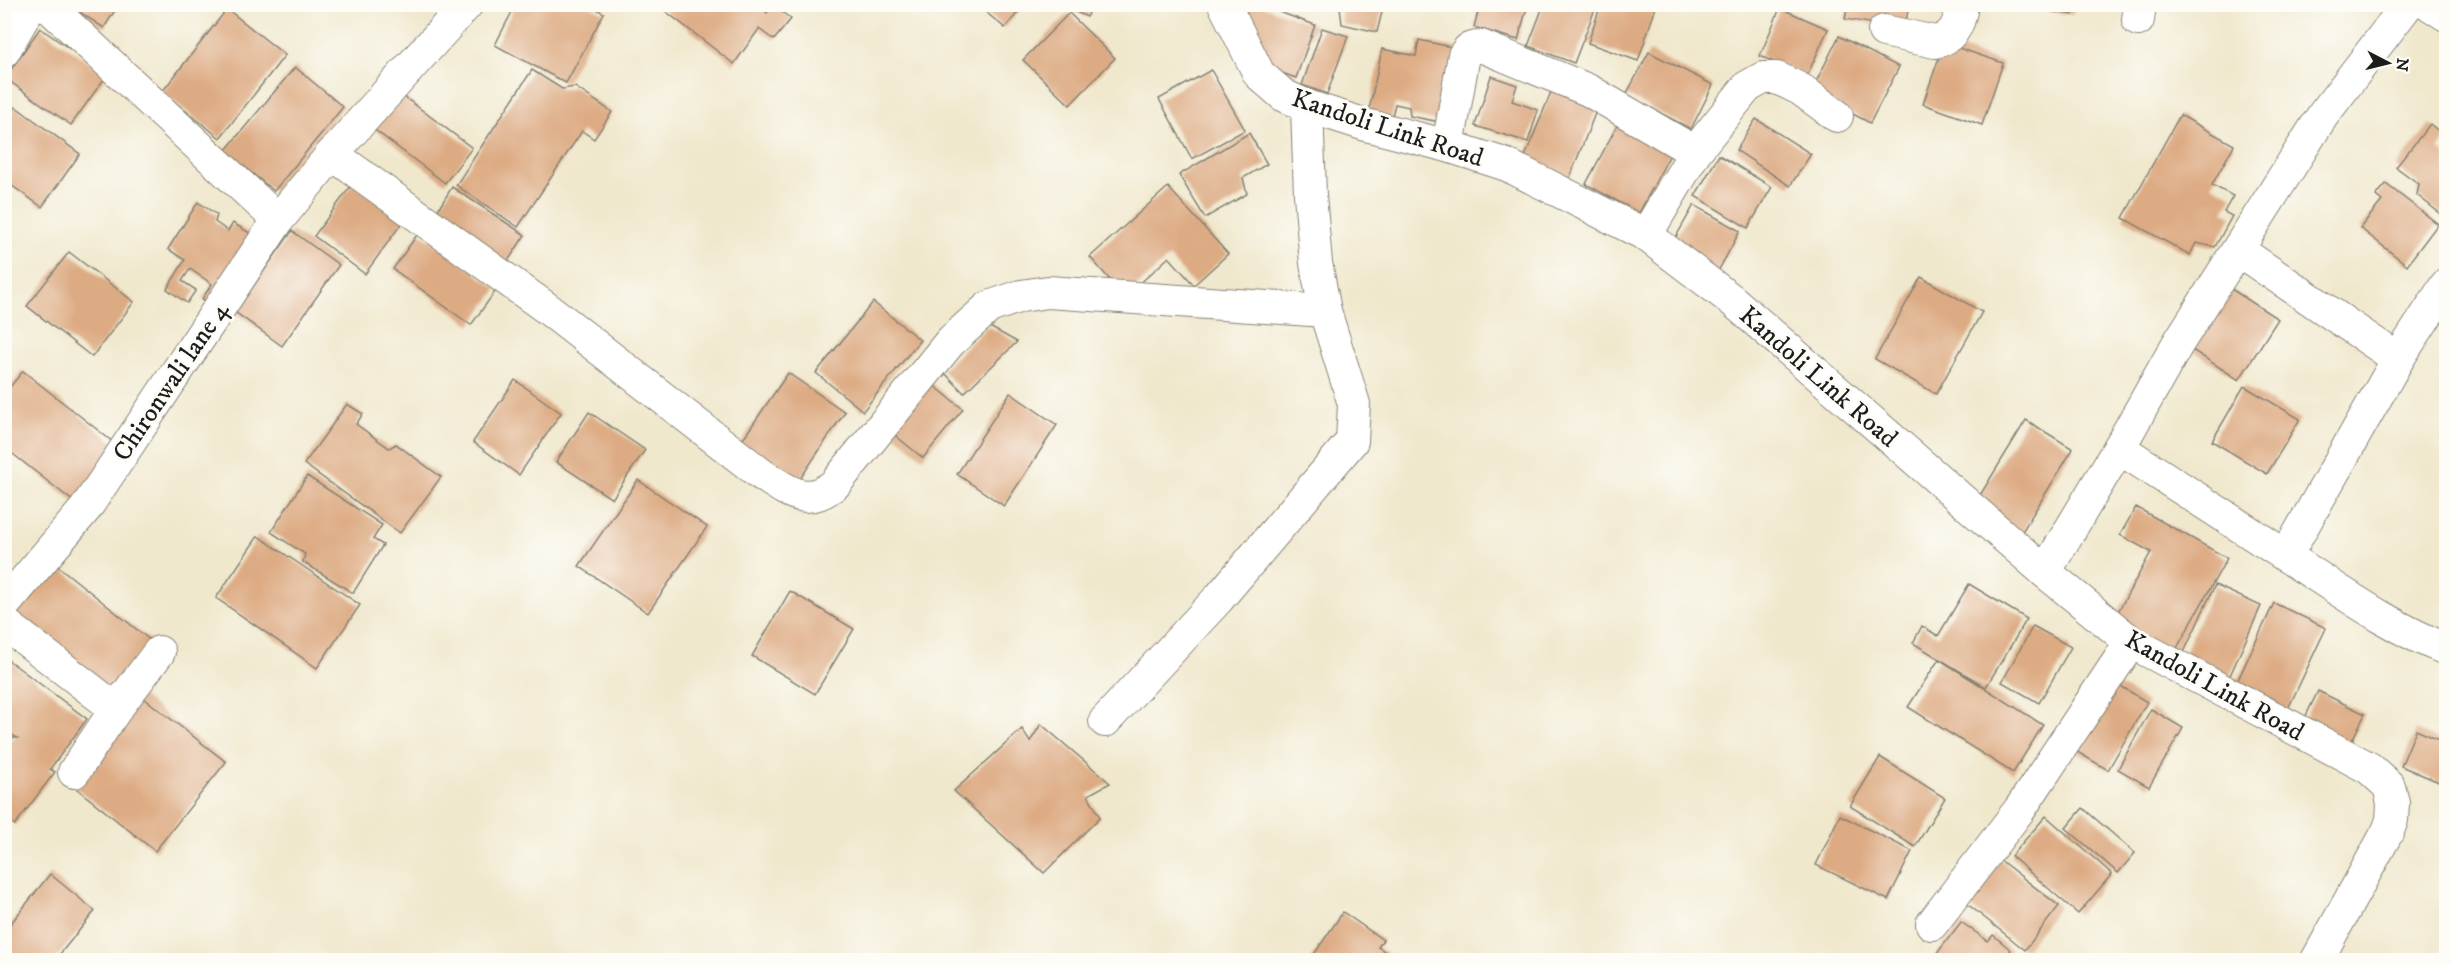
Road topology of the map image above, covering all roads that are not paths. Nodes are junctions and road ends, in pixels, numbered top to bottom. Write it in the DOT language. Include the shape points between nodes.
graph roads {
  1 [pos="31,4"];
  2 [pos="46,4"];
  3 [pos="467,4"];
  4 [pos="1224,4"];
  5 [pos="1962,4"];
  6 [pos="2408,4"];
  7 [pos="2429,4"];
  8 [pos="2446,15"];
  9 [pos="1884,31"];
  10 [pos="4,51"];
  11 [pos="1307,106"];
  12 [pos="1838,116"];
  13 [pos="1448,146"];
  14 [pos="1695,152"];
  15 [pos="332,154"];
  16 [pos="278,220"];
  17 [pos="1646,236"];
  18 [pos="2238,250"];
  19 [pos="2446,285"];
  20 [pos="1325,311"];
  21 [pos="2398,359"];
  22 [pos="2119,448"];
  23 [pos="2286,556"];
  24 [pos="2045,572"];
  25 [pos="4,604"];
  26 [pos="4,623"];
  27 [pos="2131,642"];
  28 [pos="2446,649"];
  29 [pos="159,652"];
  30 [pos="117,709"];
  31 [pos="1105,721"];
  32 [pos="74,772"];
  33 [pos="1932,924"];
  34 [pos="2317,960"];
  1 -- 10 [label="street"];
  2 -- 16 [label="street"];
  3 -- 15 [label="street, Chironwali lane 4"];
  4 -- 11 [label="street, Kandoli Link Road" via="1259,74 1283,95"];
  5 -- 9 [label="street" via="1956,27 1943,40 1935,42"];
  6 -- 18 [label="street" via="2323,115"];
  7 -- 8 [label="street"];
  11 -- 13 [label="street, Kandoli Link Road"];
  11 -- 20 [label="street" via="1310,195"];
  12 -- 14 [label="street" via="1800,89 1777,78 1763,78 1747,87"];
  13 -- 14 [label="street" via="1464,55 1468,49 1481,45 1588,90"];
  13 -- 17 [label="street, Kandoli Link Road" via="1507,165"];
  14 -- 17 [label="street"];
  15 -- 16 [label="street, Chironwali lane 4"];
  15 -- 20 [label="street" via="552,312 761,474 806,497 822,494 834,484 950,342 989,307 1000,303 1048,292"];
  16 -- 25 [label="street, Chironwali lane 4" via="86,508"];
  17 -- 24 [label="street, Kandoli Link Road" via="1733,301"];
  18 -- 21 [label="street"];
  18 -- 22 [label="street" via="2177,345"];
  19 -- 21 [label="street"];
  20 -- 31 [label="street" via="1354,404 1352,441 1219,598"];
  21 -- 23 [label="street"];
  22 -- 23 [label="street"];
  22 -- 24 [label="street"];
  23 -- 28 [label="street" via="2377,614"];
  24 -- 27 [label="street, Kandoli Link Road"];
  26 -- 30 [label="street"];
  27 -- 33 [label="street" via="2020,809"];
  27 -- 34 [label="street, Kandoli Link Road" via="2369,768 2389,786 2393,803 2388,831"];
  29 -- 30 [label="street"];
  30 -- 32 [label="street"];
}
